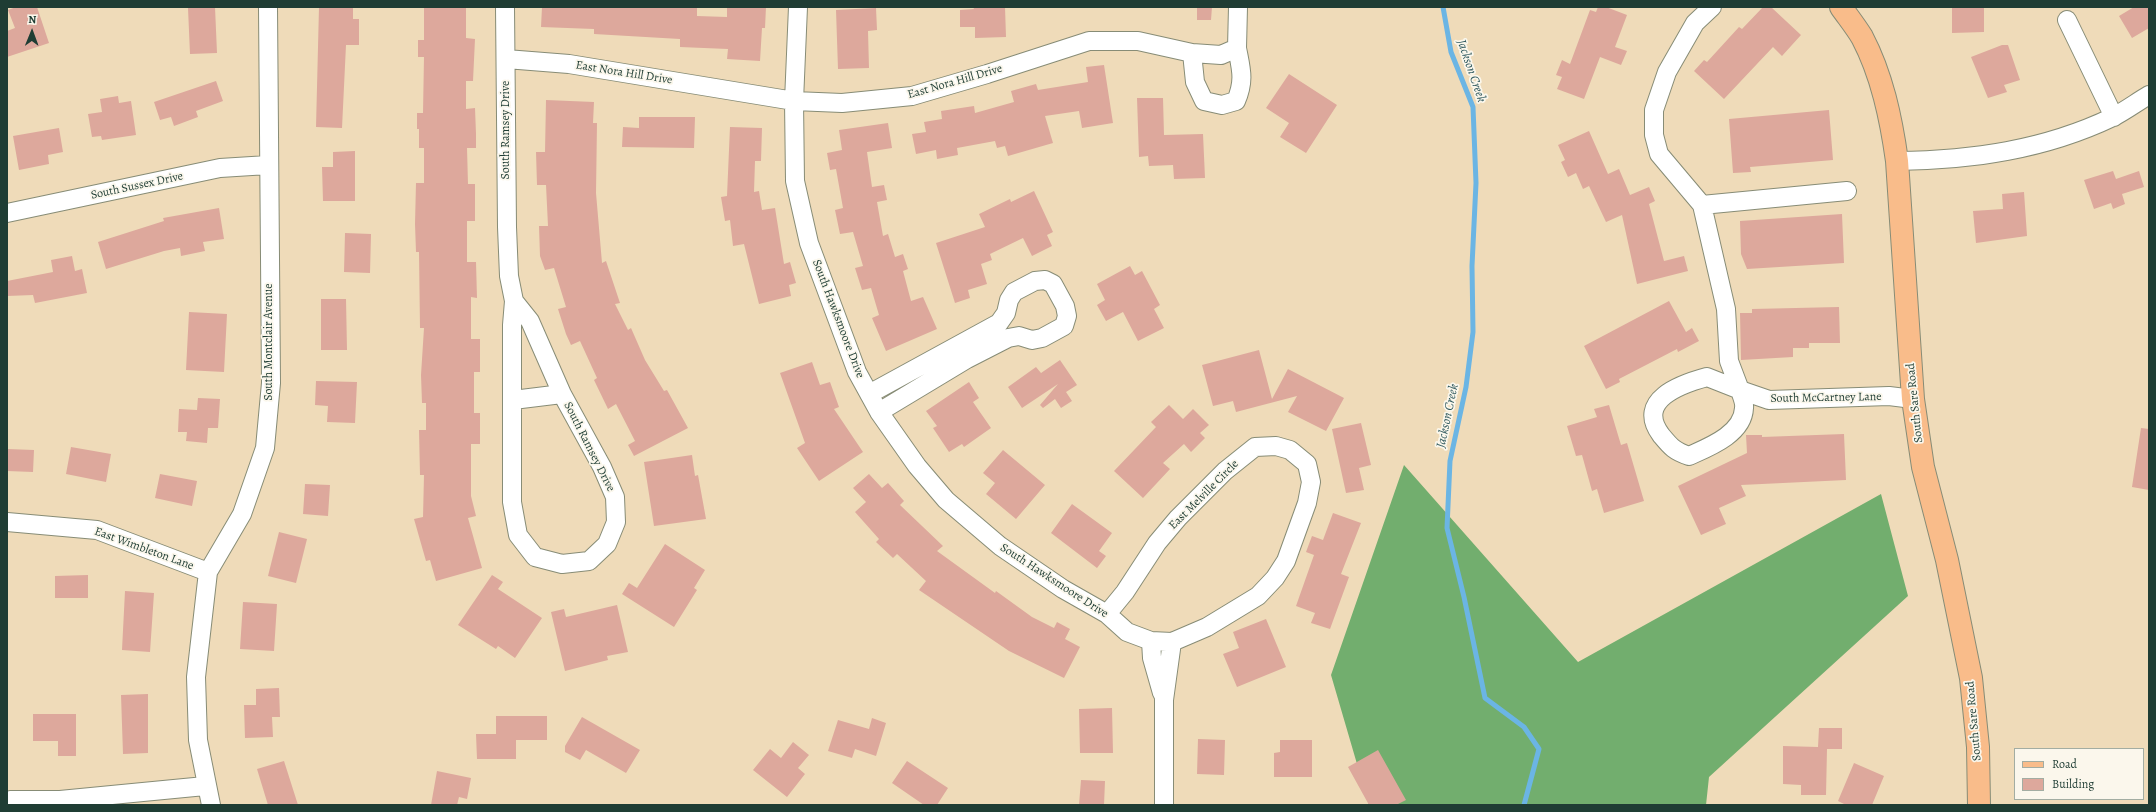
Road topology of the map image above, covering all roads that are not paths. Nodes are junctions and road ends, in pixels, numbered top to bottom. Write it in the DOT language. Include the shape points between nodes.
graph roads {
  1 [pos="268,7"];
  2 [pos="505,7"];
  3 [pos="798,7"];
  4 [pos="1238,7"];
  5 [pos="1712,7"];
  6 [pos="1841,7"];
  7 [pos="2067,20"];
  8 [pos="1237,48"];
  9 [pos="1192,52"];
  10 [pos="506,59"];
  11 [pos="2149,95"];
  12 [pos="794,101"];
  13 [pos="2114,117"];
  14 [pos="1897,161"];
  15 [pos="268,165"];
  16 [pos="1847,190"];
  17 [pos="1702,205"];
  18 [pos="7,213"];
  19 [pos="514,301"];
  20 [pos="1006,313"];
  21 [pos="1019,336"];
  22 [pos="963,352"];
  23 [pos="1740,390"];
  24 [pos="562,394"];
  25 [pos="869,394"];
  26 [pos="1913,399"];
  27 [pos="513,400"];
  28 [pos="879,412"];
  29 [pos="7,522"];
  30 [pos="208,572"];
  31 [pos="1107,614"];
  32 [pos="1151,641"];
  33 [pos="1172,642"];
  34 [pos="1164,700"];
  35 [pos="205,786"];
  36 [pos="10,800"];
  37 [pos="211,805"];
  38 [pos="1164,805"];
  39 [pos="1979,805"];
  1 -- 15 [label="street, South Montclair Avenue"];
  2 -- 10 [label="street, South Ramsey Drive"];
  3 -- 12 [label="street, South Hawksmoore Drive"];
  4 -- 8 [label="street"];
  5 -- 17 [label="street, South McCartney Lane" via="1695,23 1667,72 1654,110 1654,135 1659,154"];
  6 -- 14 [label="main road, South Sare Road" via="1862,36 1877,71"];
  7 -- 13 [label="street"];
  8 -- 9 [label="street, East Nora Hill Drive" via="1221,55"];
  8 -- 9 [label="street" via="1242,86 1236,101 1222,105 1204,101 1195,82"];
  9 -- 12 [label="street, East Nora Hill Drive" via="1138,41 1089,41 912,96 842,103"];
  10 -- 12 [label="street, East Nora Hill Drive" via="569,64"];
  10 -- 19 [label="street, South Ramsey Drive" via="506,227 509,276"];
  11 -- 13 [label="street"];
  12 -- 25 [label="street, South Hawksmoore Drive" via="795,181 809,243 857,372"];
  13 -- 14 [label="street" via="2053,141 2020,150 1939,160"];
  14 -- 26 [label="main road, South Sare Road"];
  15 -- 18 [label="street, South Sussex Drive" via="220,168"];
  15 -- 30 [label="street, South Montclair Avenue" via="271,383 265,448 242,514"];
  16 -- 17 [label="street"];
  17 -- 23 [label="street, South McCartney Lane" via="1726,309 1729,361"];
  19 -- 24 [label="street, South Ramsey Drive" via="530,321"];
  19 -- 27 [label="street, South Ramsey Drive"];
  20 -- 21 [label="street" via="1011,326"];
  20 -- 21 [label="street" via="1008,300 1014,292 1035,281 1045,280 1053,284 1068,316 1064,326 1042,338 1032,340"];
  20 -- 22 [label="street" via="999,323"];
  21 -- 22 [label="street"];
  22 -- 25 [label="street"];
  22 -- 28 [label="street"];
  23 -- 23 [label="street, South McCartney Lane" via="1744,407 1742,419 1718,443 1689,456 1675,452 1658,430 1653,416 1656,403 1669,392 1689,382 1707,377"];
  23 -- 26 [label="street, South McCartney Lane" via="1769,400 1889,396"];
  24 -- 27 [label="street, South Ramsey Drive"];
  24 -- 27 [label="street, South Ramsey Drive" via="602,467 615,497 616,522 608,544 589,561 562,564 535,557 518,535 512,502"];
  25 -- 28 [label="street, South Hawksmoore Drive"];
  26 -- 39 [label="main road, South Sare Road" via="1923,467 1947,560 1971,678 1978,747"];
  28 -- 31 [label="street, South Hawksmoore Drive" via="917,466 946,500 1000,546 1063,589"];
  29 -- 30 [label="street, East Wimbleton Lane" via="97,530"];
  30 -- 35 [label="street, South Montclair Avenue" via="196,677 198,740"];
  31 -- 32 [label="street, South Hawksmoore Drive" via="1127,632"];
  31 -- 33 [label="street, East Melville Circle" via="1125,592 1157,543 1225,471 1255,447 1276,446 1290,450 1307,464 1311,482 1307,503 1286,561 1275,578 1258,596 1207,627"];
  32 -- 33 [label="street, East Melville Circle"];
  32 -- 34 [label="street" via="1152,658"];
  33 -- 34 [label="street"];
  34 -- 38 [label="street"];
  35 -- 36 [label="street" via="60,800"];
  35 -- 37 [label="street, South Montclair Avenue"];
}
